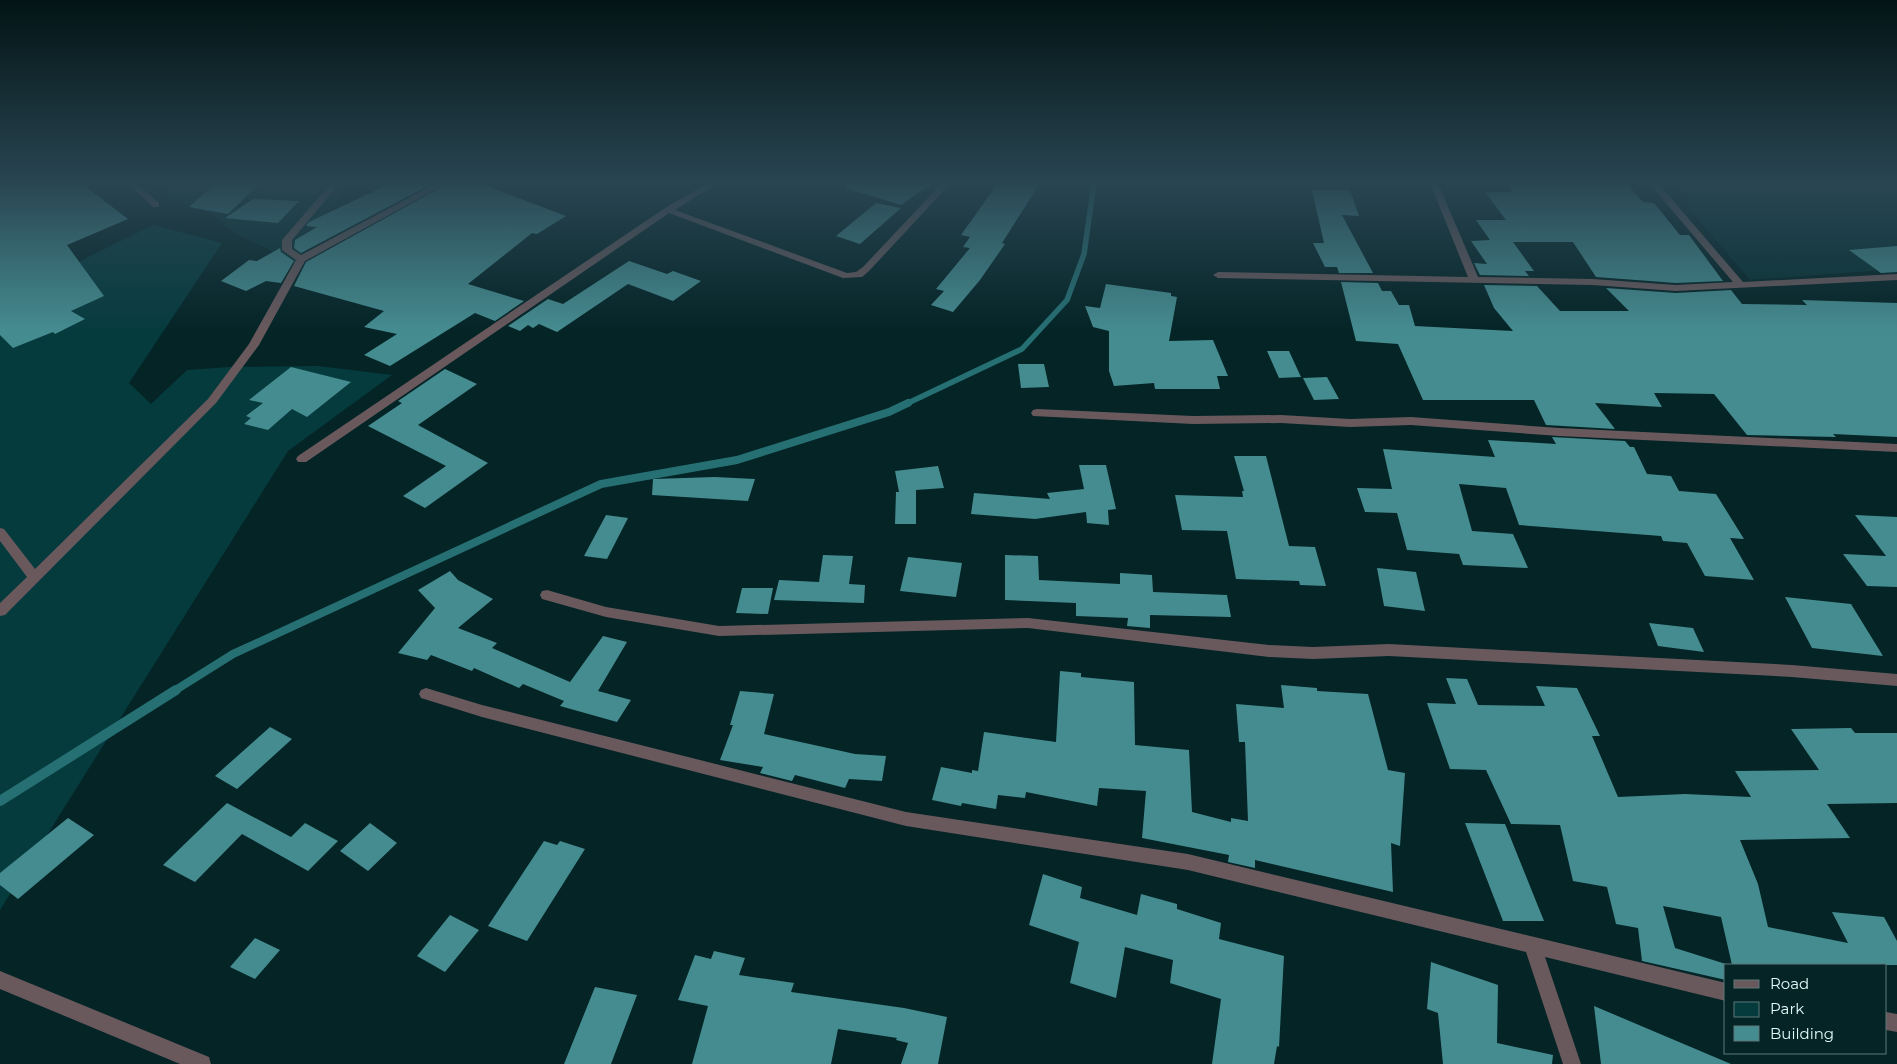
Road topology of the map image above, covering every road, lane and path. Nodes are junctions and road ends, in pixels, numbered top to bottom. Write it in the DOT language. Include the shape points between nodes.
graph roads {
  1 [pos="293,233"];
  2 [pos="350,233"];
  3 [pos="635,233"];
  4 [pos="729,233"];
  5 [pos="901,233"];
  6 [pos="1454,233"];
  7 [pos="1696,233"];
  8 [pos="301,259"];
  9 [pos="1218,275"];
  10 [pos="1897,277"];
  11 [pos="1474,280"];
  12 [pos="1741,286"];
  13 [pos="1037,413"];
  14 [pos="1897,448"];
  15 [pos="302,458"];
  16 [pos="0,532"];
  17 [pos="34,577"];
  18 [pos="547,595"];
  19 [pos="0,611"];
  20 [pos="1897,680"];
  21 [pos="426,694"];
  22 [pos="1533,947"];
  23 [pos="0,980"];
  24 [pos="1724,992"];
  25 [pos="202,1064"];
  26 [pos="1572,1064"];
  1 -- 8 [label="street" via="287,240 287,250"];
  2 -- 8 [label="street"];
  3 -- 15 [label="street"];
  4 -- 5 [label="street" via="846,276 859,275 866,270"];
  6 -- 11 [label="street"];
  7 -- 12 [label="street"];
  8 -- 17 [label="street" via="254,345 212,401"];
  9 -- 11 [label="street"];
  10 -- 12 [label="street"];
  11 -- 12 [label="street" via="1594,282 1676,288"];
  13 -- 14 [label="street" via="1193,420 1411,421 1559,432"];
  16 -- 17 [label="street"];
  17 -- 19 [label="street"];
  18 -- 20 [label="street" via="606,612 719,631 1028,623 1313,654 1398,650 1792,671"];
  21 -- 22 [label="street" via="906,819 1188,862"];
  22 -- 24 [label="street"];
  22 -- 26 [label="street"];
  23 -- 25 [label="street"];
}
